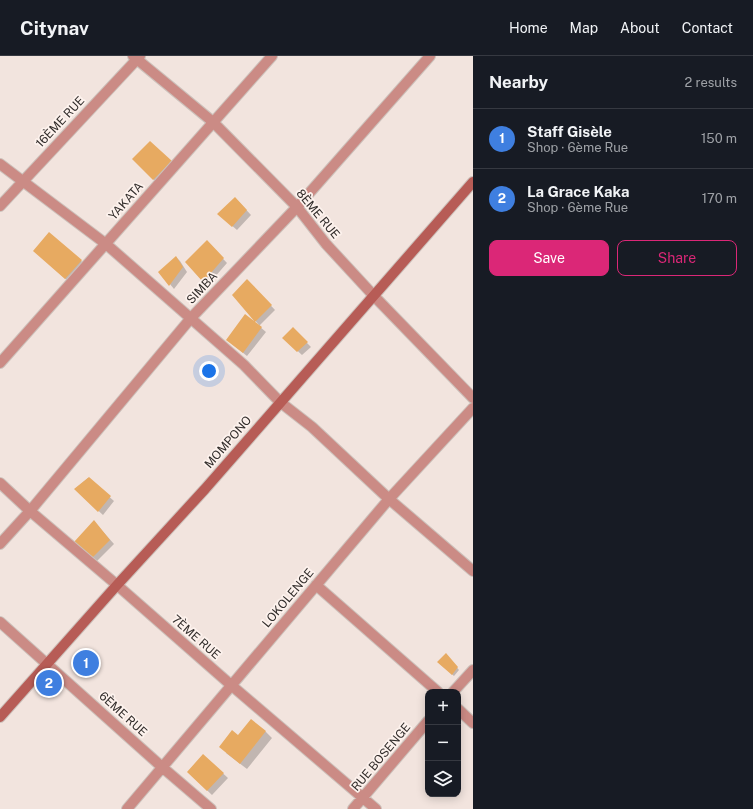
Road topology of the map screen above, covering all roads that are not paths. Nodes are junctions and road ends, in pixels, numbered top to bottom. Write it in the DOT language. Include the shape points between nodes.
graph roads {
  1 [pos="272,56"];
  2 [pos="430,56"];
  3 [pos="137,57"];
  4 [pos="213,122"];
  5 [pos="0,164"];
  6 [pos="23,182"];
  7 [pos="473,182"];
  8 [pos="0,206"];
  9 [pos="297,207"];
  10 [pos="106,244"];
  11 [pos="374,296"];
  12 [pos="191,318"];
  13 [pos="0,363"];
  14 [pos="473,398"];
  15 [pos="280,402"];
  16 [pos="473,408"];
  17 [pos="0,483"];
  18 [pos="389,499"];
  19 [pos="30,511"];
  20 [pos="0,544"];
  21 [pos="473,570"];
  22 [pos="117,585"];
  23 [pos="316,585"];
  24 [pos="0,622"];
  25 [pos="48,664"];
  26 [pos="473,670"];
  27 [pos="231,685"];
  28 [pos="435,689"];
  29 [pos="456,689"];
  30 [pos="461,713"];
  31 [pos="0,717"];
  32 [pos="473,723"];
  33 [pos="425,725"];
  34 [pos="162,767"];
  35 [pos="363,798"];
  36 [pos="127,809"];
  37 [pos="211,809"];
  38 [pos="353,809"];
  39 [pos="376,809"];
  1 -- 4 [label="street, YAKATA"];
  2 -- 9 [label="street, SIMBA"];
  3 -- 4 [label="street, 8ÈME RUE"];
  3 -- 6 [label="street, 16ÈME RUE"];
  4 -- 9 [label="street, 8ÈME RUE"];
  4 -- 10 [label="street, YAKATA"];
  5 -- 6 [label="street"];
  6 -- 8 [label="street, 16ÈME RUE"];
  6 -- 10 [label="street"];
  7 -- 11 [label="street, MOMPONO"];
  9 -- 11 [label="street, 8ÈME RUE" via="326,244"];
  9 -- 12 [label="street, SIMBA"];
  10 -- 12 [label="street"];
  10 -- 13 [label="street, YAKATA"];
  11 -- 14 [label="street, 8ÈME RUE"];
  11 -- 15 [label="street, MOMPONO"];
  12 -- 15 [label="street" via="244,365"];
  12 -- 19 [label="street, SIMBA"];
  15 -- 18 [label="street" via="312,427"];
  15 -- 22 [label="street, MOMPONO"];
  16 -- 18 [label="street, LOKOLENGE"];
  17 -- 19 [label="street, 7ÈME RUE"];
  18 -- 21 [label="street"];
  18 -- 23 [label="street, LOKOLENGE"];
  19 -- 20 [label="street, SIMBA"];
  19 -- 22 [label="street, 7ÈME RUE"];
  22 -- 25 [label="street, MOMPONO"];
  22 -- 27 [label="street, 7ÈME RUE"];
  23 -- 27 [label="street, LOKOLENGE"];
  23 -- 28 [label="street"];
  24 -- 25 [label="street, 6ÈME RUE"];
  25 -- 31 [label="street, MOMPONO"];
  25 -- 34 [label="street, 6ÈME RUE"];
  26 -- 29 [label="street"];
  27 -- 34 [label="street, LOKOLENGE"];
  27 -- 35 [label="street, 7ÈME RUE"];
  30 -- 32 [label="street"];
  33 -- 35 [label="street, RUE BOSENGE"];
  34 -- 36 [label="street, LOKOLENGE"];
  34 -- 37 [label="street, 6ÈME RUE"];
  35 -- 38 [label="street, RUE BOSENGE"];
  35 -- 39 [label="street, 7ÈME RUE"];
}
